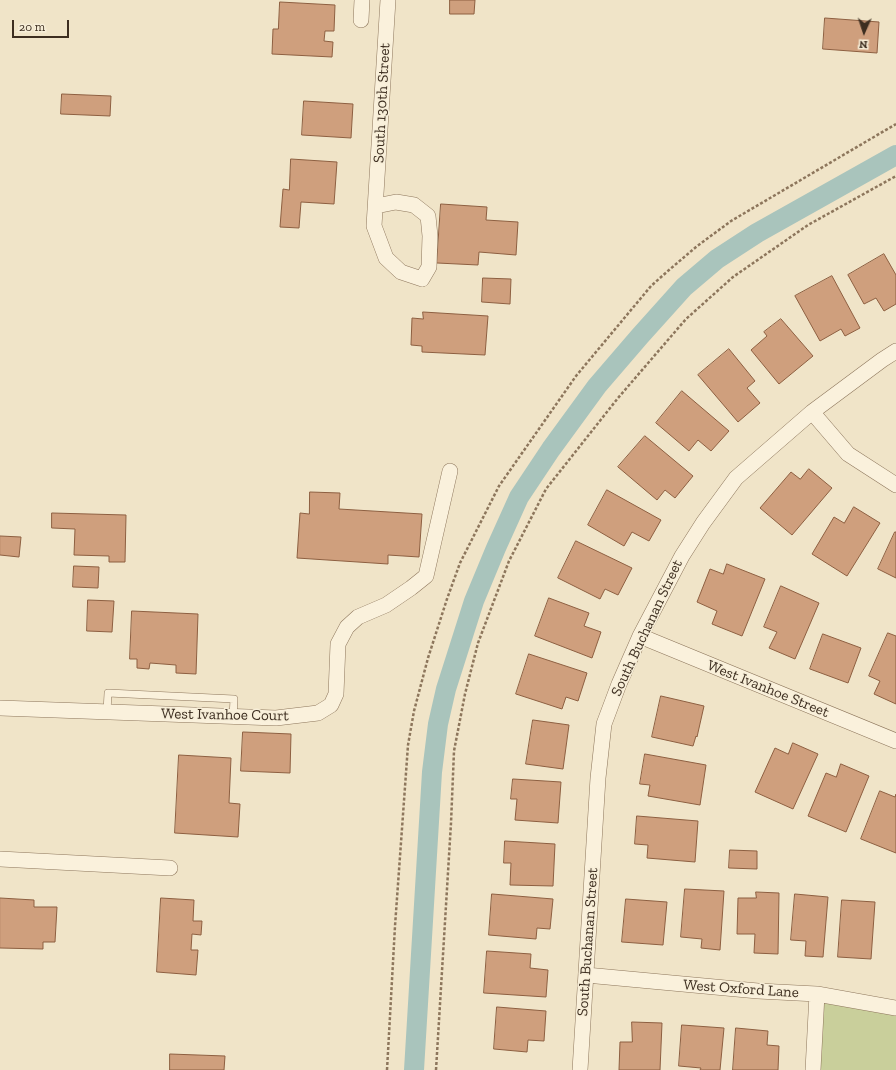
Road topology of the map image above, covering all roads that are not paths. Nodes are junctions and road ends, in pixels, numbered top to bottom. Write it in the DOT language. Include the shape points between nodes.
graph roads {
  1 [pos="362,0"];
  2 [pos="388,0"];
  3 [pos="361,20"];
  4 [pos="376,206"];
  5 [pos="896,351"];
  6 [pos="812,412"];
  7 [pos="450,471"];
  8 [pos="896,485"];
  9 [pos="640,636"];
  10 [pos="0,708"];
  11 [pos="896,741"];
  12 [pos="0,859"];
  13 [pos="170,868"];
  14 [pos="586,975"];
  15 [pos="817,994"];
  16 [pos="896,1008"];
  17 [pos="580,1070"];
  18 [pos="813,1070"];
  1 -- 3 [label="street"];
  2 -- 4 [label="street, South 130th Street"];
  4 -- 4 [label="street, South 130th Street" via="374,226 386,258 401,272 422,279 429,267 428,216 414,205 396,202"];
  5 -- 6 [label="street, South Buchanan Street"];
  6 -- 8 [label="street" via="848,454"];
  6 -- 9 [label="street, South Buchanan Street" via="736,478 682,556"];
  7 -- 10 [label="street, West Ivanhoe Court" via="426,576 386,605 358,617 347,627 338,644 336,694 331,704 318,713 276,718"];
  9 -- 11 [label="street, West Ivanhoe Street"];
  9 -- 14 [label="street, South Buchanan Street" via="604,724 598,778"];
  12 -- 13 [label="street"];
  14 -- 15 [label="street, West Oxford Lane"];
  14 -- 17 [label="street, South Buchanan Street"];
  15 -- 16 [label="street, West Oxford Lane"];
  15 -- 18 [label="street"];
}
